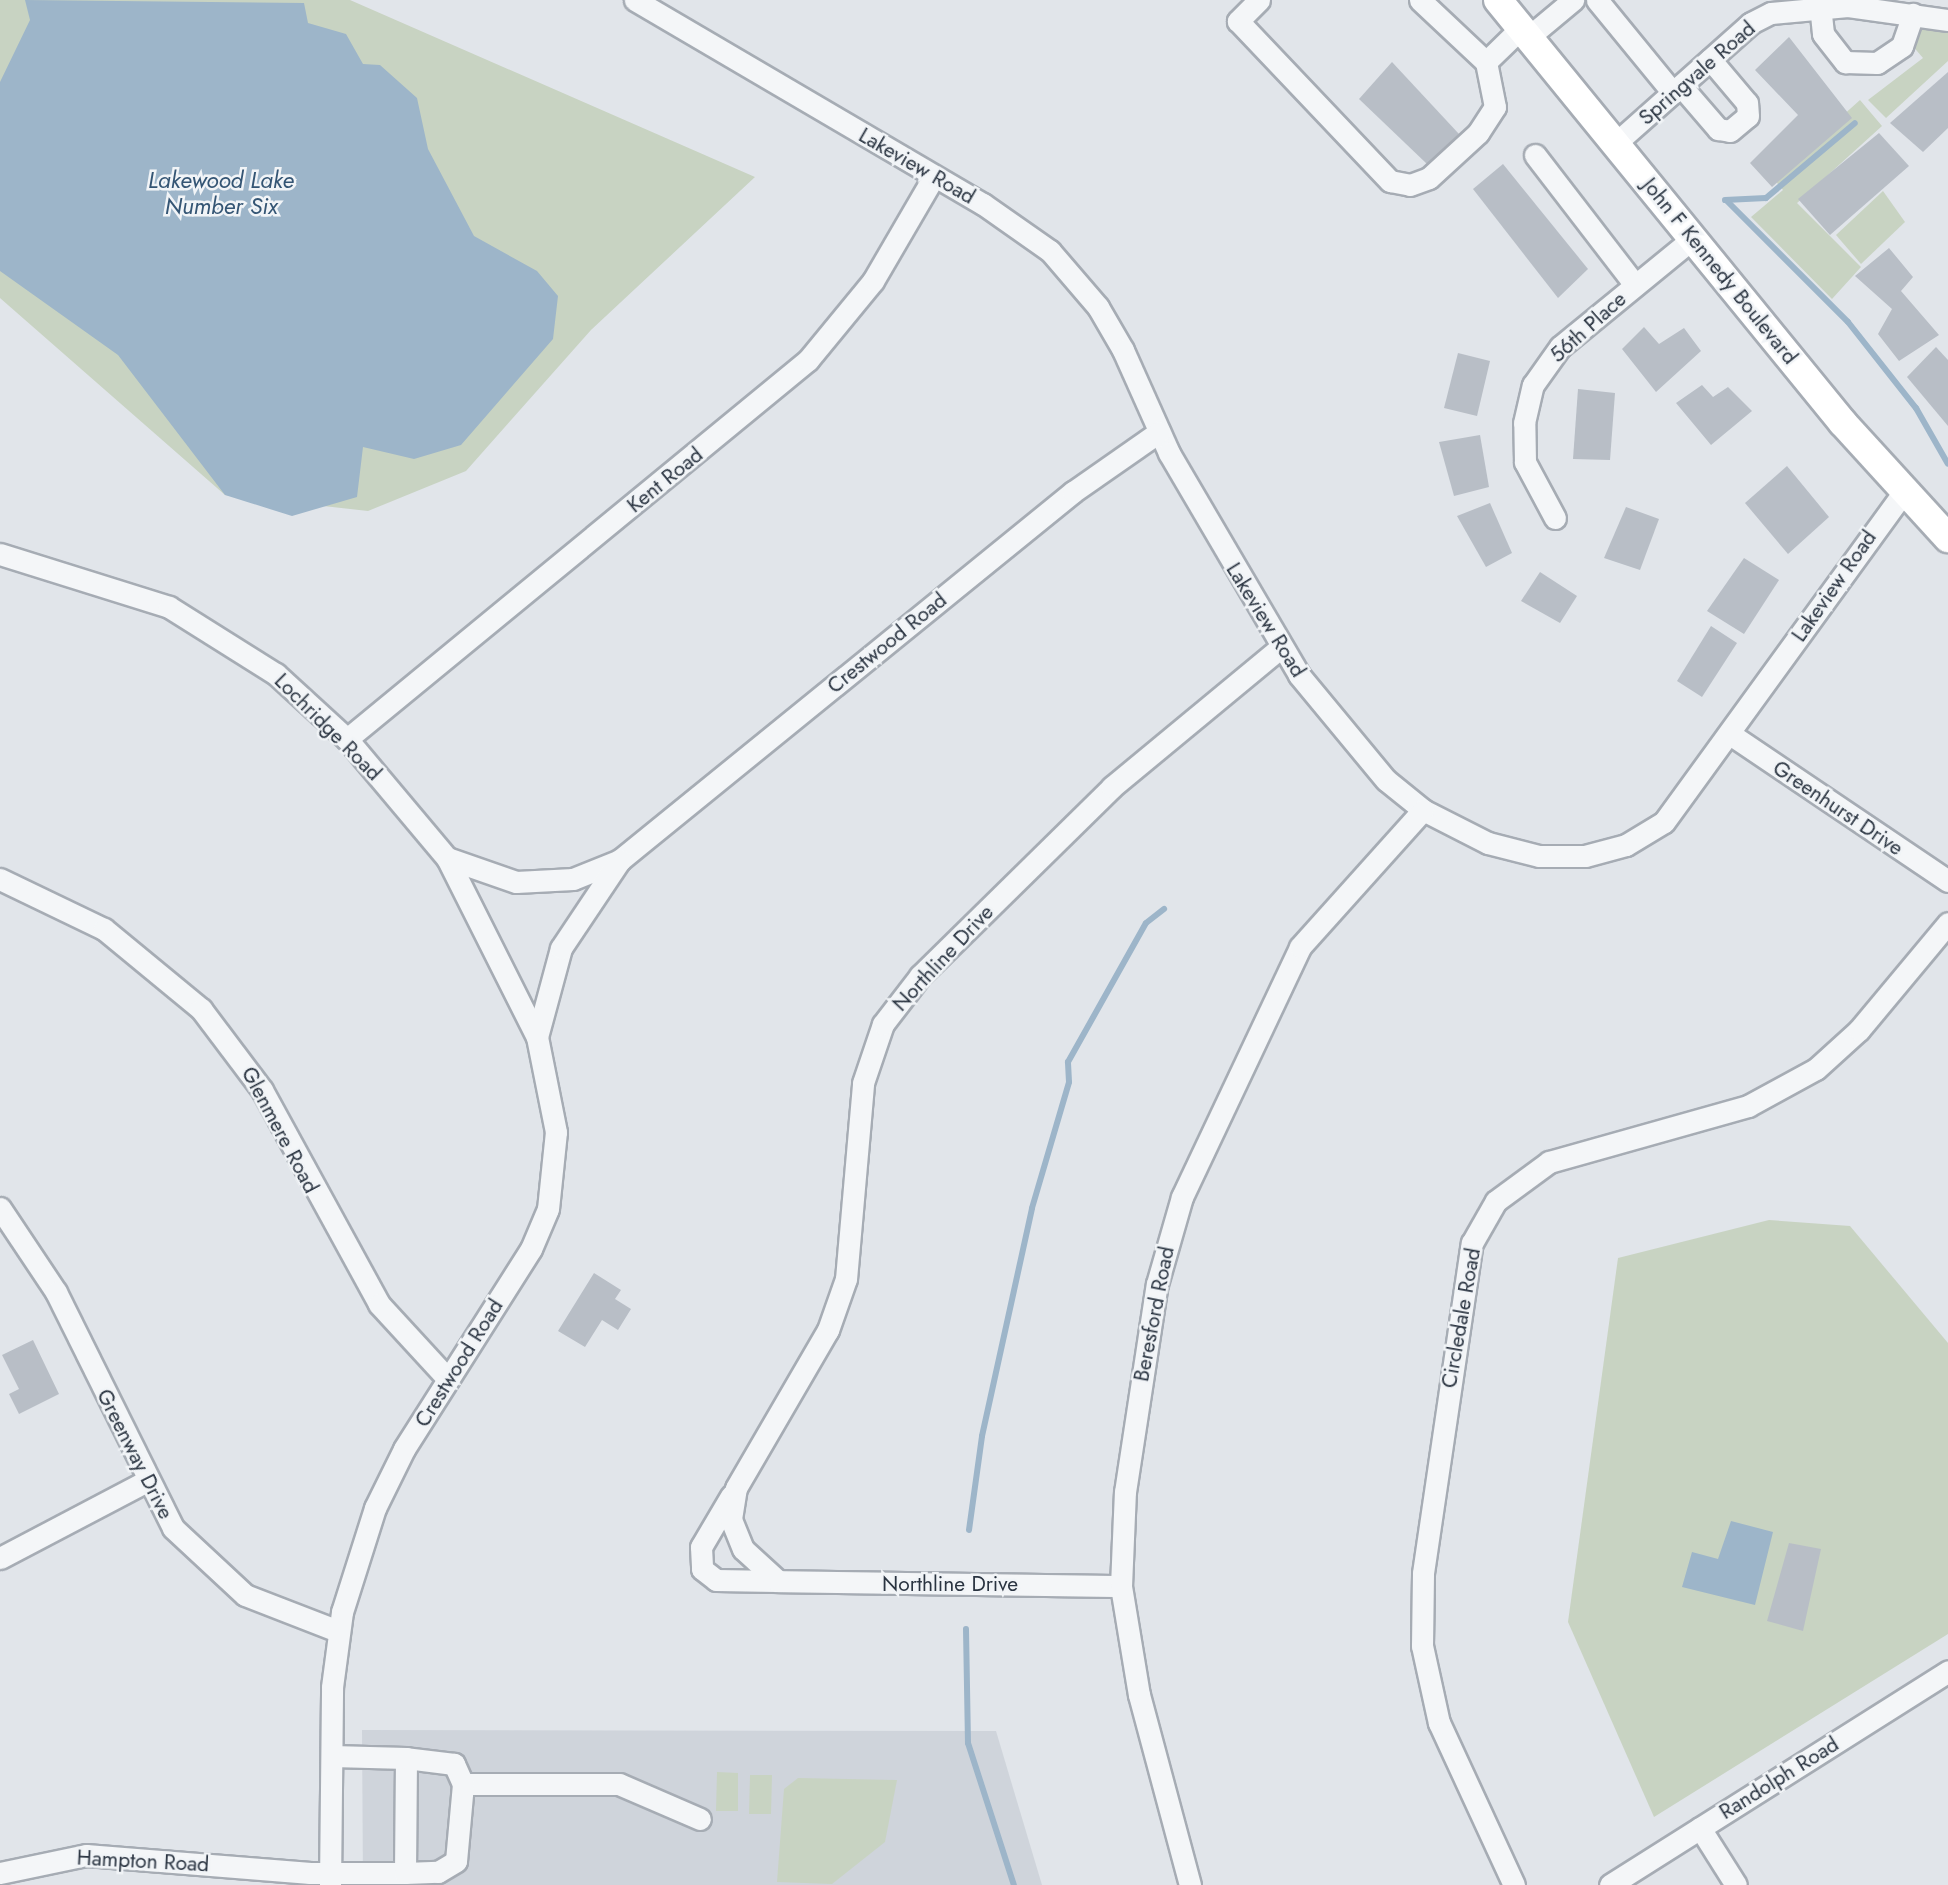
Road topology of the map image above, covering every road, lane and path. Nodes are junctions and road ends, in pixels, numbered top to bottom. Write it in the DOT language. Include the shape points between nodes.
graph roads {
  1 [pos="635,0"];
  2 [pos="1259,0"];
  3 [pos="1420,0"];
  4 [pos="1498,0"];
  5 [pos="1573,0"];
  6 [pos="1597,0"];
  7 [pos="1820,5"];
  8 [pos="1913,14"];
  9 [pos="1948,20"];
  10 [pos="1527,31"];
  11 [pos="1710,59"];
  12 [pos="1486,62"];
  13 [pos="1677,90"];
  14 [pos="1617,142"];
  15 [pos="1535,155"];
  16 [pos="934,176"];
  17 [pos="1693,238"];
  18 [pos="1635,285"];
  19 [pos="1159,432"];
  20 [pos="1904,492"];
  21 [pos="1555,518"];
  22 [pos="1948,538"];
  23 [pos="0,554"];
  24 [pos="1281,648"];
  25 [pos="1730,734"];
  26 [pos="347,740"];
  27 [pos="1423,810"];
  28 [pos="447,858"];
  29 [pos="620,860"];
  30 [pos="0,879"];
  31 [pos="1948,881"];
  32 [pos="1948,923"];
  33 [pos="537,1037"];
  34 [pos="0,1208"];
  35 [pos="448,1379"];
  36 [pos="145,1482"];
  37 [pos="736,1488"];
  38 [pos="0,1558"];
  39 [pos="778,1581"];
  40 [pos="1121,1586"];
  41 [pos="338,1631"];
  42 [pos="1948,1671"];
  43 [pos="332,1756"];
  44 [pos="406,1758"];
  45 [pos="463,1784"];
  46 [pos="700,1819"];
  47 [pos="1700,1828"];
  48 [pos="0,1873"];
  49 [pos="405,1873"];
  50 [pos="330,1879"];
  51 [pos="1190,1885"];
  52 [pos="1514,1885"];
  53 [pos="1610,1885"];
  54 [pos="1736,1885"];
  1 -- 16 [label="street, Lakeview Road"];
  2 -- 12 [label="street" via="1238,21 1390,181 1410,185 1429,178 1478,133 1495,107"];
  3 -- 12 [label="street"];
  4 -- 10 [label="main road, John F Kennedy Boulevard"];
  5 -- 10 [label="street"];
  6 -- 13 [label="street"];
  7 -- 8 [label="street, Springvale Road"];
  7 -- 8 [label="street" via="1823,34 1845,62 1877,62 1902,46"];
  7 -- 11 [label="street, Springvale Road" via="1772,13"];
  8 -- 9 [label="street, Springvale Road"];
  10 -- 12 [label="street"];
  10 -- 14 [label="main road, John F Kennedy Boulevard"];
  11 -- 13 [label="street, Springvale Road"];
  11 -- 13 [label="street" via="1747,103 1748,116 1730,131 1718,129"];
  13 -- 14 [label="street, Springvale Road"];
  14 -- 17 [label="main road, John F Kennedy Boulevard"];
  15 -- 18 [label="street"];
  16 -- 19 [label="street, Lakeview Road" via="1027,233 1073,275 1123,349"];
  16 -- 26 [label="street, Kent Road" via="873,281 808,360"];
  17 -- 18 [label="street, 56th Place"];
  17 -- 20 [label="main road, John F Kennedy Boulevard"];
  18 -- 21 [label="street, 56th Place" via="1560,347 1533,385 1524,423 1525,462"];
  19 -- 24 [label="street, Lakeview Road"];
  19 -- 29 [label="street, Crestwood Road" via="1083,485"];
  20 -- 22 [label="main road, John F Kennedy Boulevard"];
  20 -- 25 [label="street, Lakeview Road"];
  23 -- 26 [label="street, Lochridge Road" via="110,586 203,624 276,674"];
  24 -- 27 [label="street, Lakeview Road" via="1342,732"];
  24 -- 37 [label="street, Northline Drive" via="1112,787 920,976 883,1024 863,1083 846,1279 828,1330"];
  25 -- 27 [label="street, Lakeview Road" via="1664,822 1610,851 1562,858 1516,851"];
  25 -- 31 [label="street, Greenhurst Drive"];
  26 -- 28 [label="street, Lochridge Road"];
  27 -- 40 [label="street, Beresford Road" via="1300,947 1182,1197 1157,1284 1137,1402"];
  28 -- 29 [label="street, Crestwood Road" via="516,882 573,879"];
  28 -- 33 [label="street, Lochridge Road"];
  29 -- 33 [label="street, Crestwood Road" via="561,948"];
  30 -- 35 [label="street, Glenmere Road" via="104,929 201,1009 262,1090 379,1304"];
  32 -- 52 [label="street, Circledale Road" via="1859,1030 1816,1069 1748,1106 1549,1162 1496,1201 1472,1243 1423,1573 1422,1646 1440,1723"];
  33 -- 35 [label="street, Crestwood Road" via="556,1132 552,1192 531,1249"];
  34 -- 36 [label="street, Greenway Drive" via="56,1292"];
  35 -- 41 [label="street, Crestwood Road" via="375,1508"];
  36 -- 38 [label="street"];
  36 -- 41 [label="street, Greenway Drive" via="173,1528 226,1582 291,1618"];
  37 -- 39 [label="street, Northline Drive" via="735,1533 758,1569"];
  37 -- 39 [label="street, Northline Drive" via="701,1548 702,1569 716,1580"];
  39 -- 40 [label="street, Northline Drive"];
  40 -- 51 [label="street, Beresford Road" via="1139,1695"];
  41 -- 43 [label="street, Crestwood Road"];
  42 -- 47 [label="street, Randolph Road"];
  43 -- 44 [label="street"];
  43 -- 50 [label="street, Crestwood Road"];
  44 -- 45 [label="street" via="454,1764"];
  44 -- 49 [label="street"];
  45 -- 46 [label="street" via="619,1784"];
  45 -- 49 [label="street, Hampton Road" via="456,1861 438,1872"];
  47 -- 53 [label="street, Randolph Road"];
  47 -- 54 [label="street"];
  48 -- 50 [label="street, Hampton Road" via="86,1855"];
  49 -- 50 [label="street, Hampton Road"];
}
